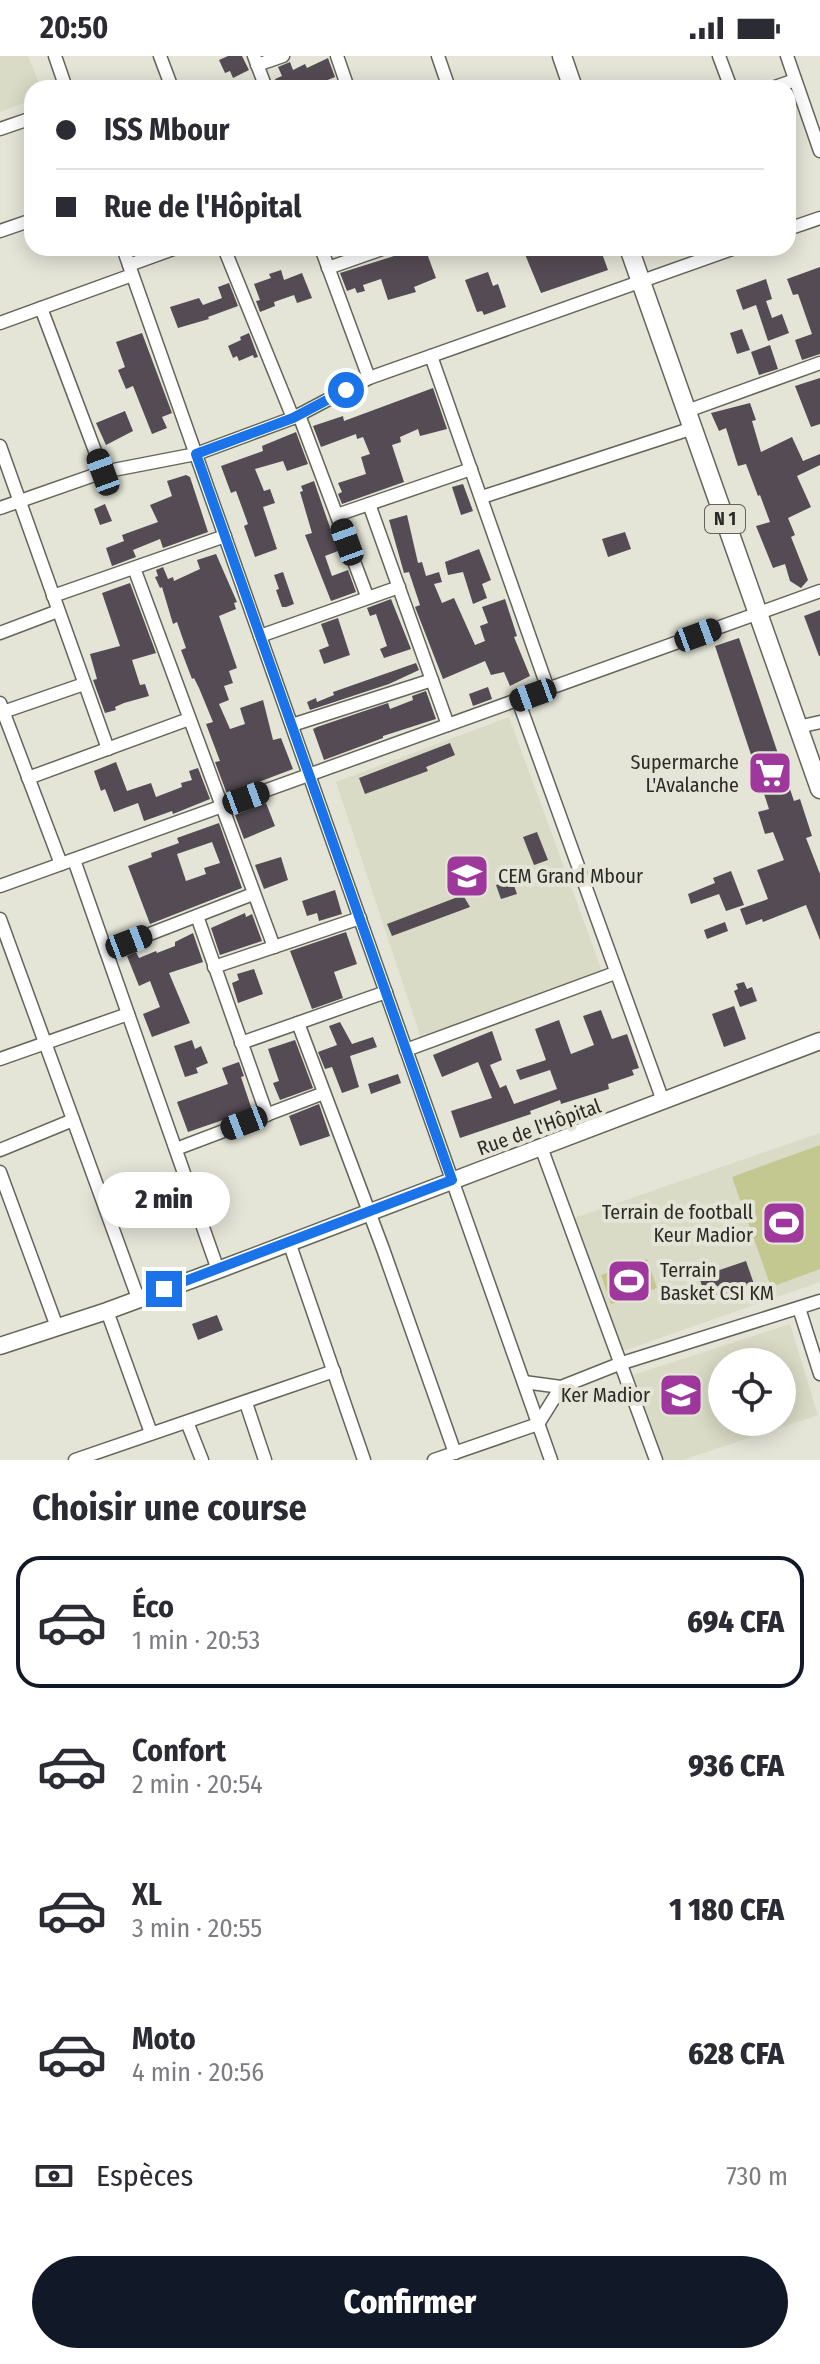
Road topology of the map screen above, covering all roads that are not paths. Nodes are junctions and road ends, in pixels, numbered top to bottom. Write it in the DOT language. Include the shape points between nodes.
graph roads {
  1 [pos="55,56"];
  2 [pos="160,56"];
  3 [pos="283,56"];
  4 [pos="337,56"];
  5 [pos="438,56"];
  6 [pos="562,56"];
  7 [pos="719,56"];
  8 [pos="787,56"];
  9 [pos="255,61"];
  10 [pos="63,80"];
  11 [pos="169,80"];
  12 [pos="263,80"];
  13 [pos="345,80"];
  14 [pos="446,80"];
  15 [pos="570,80"];
  16 [pos="728,80"];
  17 [pos="795,80"];
  18 [pos="796,83"];
  19 [pos="24,121"];
  20 [pos="0,129"];
  21 [pos="820,151"];
  22 [pos="820,218"];
  23 [pos="24,223"];
  24 [pos="796,226"];
  25 [pos="0,231"];
  26 [pos="126,256"];
  27 [pos="160,256"];
  28 [pos="227,256"];
  29 [pos="324,256"];
  30 [pos="362,256"];
  31 [pos="632,256"];
  32 [pos="712,256"];
  33 [pos="328,268"];
  34 [pos="131,270"];
  35 [pos="641,281"];
  36 [pos="41,308"];
  37 [pos="0,323"];
  38 [pos="431,356"];
  39 [pos="820,363"];
  40 [pos="369,378"];
  41 [pos="296,417"];
  42 [pos="690,420"];
  43 [pos="0,446"];
  44 [pos="196,454"];
  45 [pos="471,469"];
  46 [pos="103,472"];
  47 [pos="482,497"];
  48 [pos="19,502"];
  49 [pos="369,504"];
  50 [pos="0,508"];
  51 [pos="337,515"];
  52 [pos="225,536"];
  53 [pos="134,568"];
  54 [pos="399,587"];
  55 [pos="820,591"];
  56 [pos="53,596"];
  57 [pos="367,596"];
  58 [pos="58,611"];
  59 [pos="758,613"];
  60 [pos="0,633"];
  61 [pos="260,636"];
  62 [pos="432,680"];
  63 [pos="84,684"];
  64 [pos="548,689"];
  65 [pos="518,700"];
  66 [pos="3,716"];
  67 [pos="189,719"];
  68 [pos="819,724"];
  69 [pos="292,725"];
  70 [pos="448,725"];
  71 [pos="798,727"];
  72 [pos="108,749"];
  73 [pos="309,775"];
  74 [pos="28,778"];
  75 [pos="820,789"];
  76 [pos="221,807"];
  77 [pos="68,862"];
  78 [pos="0,886"];
  79 [pos="253,894"];
  80 [pos="197,916"];
  81 [pos="360,918"];
  82 [pos="0,919"];
  83 [pos="274,947"];
  84 [pos="106,951"];
  85 [pos="214,967"];
  86 [pos="615,973"];
  87 [pos="386,992"];
  88 [pos="128,1014"];
  89 [pos="298,1023"];
  90 [pos="820,1041"];
  91 [pos="45,1043"];
  92 [pos="241,1043"];
  93 [pos="406,1050"];
  94 [pos="0,1059"];
  95 [pos="324,1093"];
  96 [pos="663,1101"];
  97 [pos="267,1115"];
  98 [pos="73,1120"];
  99 [pos="541,1147"];
  100 [pos="176,1149"];
  101 [pos="0,1150"];
  102 [pos="0,1172"];
  103 [pos="452,1180"];
  104 [pos="6,1211"];
  105 [pos="367,1212"];
  106 [pos="289,1242"];
  107 [pos="218,1270"];
  108 [pos="138,1298"];
  109 [pos="820,1301"];
  110 [pos="799,1308"];
  111 [pos="107,1311"];
  112 [pos="57,1327"];
  113 [pos="0,1346"];
  114 [pos="619,1364"];
  115 [pos="334,1371"];
  116 [pos="820,1374"];
  117 [pos="524,1382"];
  118 [pos="561,1387"];
  119 [pos="246,1403"];
  120 [pos="187,1422"];
  121 [pos="538,1424"];
  122 [pos="151,1433"];
  123 [pos="455,1453"];
  124 [pos="110,1454"];
  125 [pos="75,1460"];
  126 [pos="202,1460"];
  127 [pos="265,1460"];
  128 [pos="364,1460"];
  129 [pos="434,1460"];
  130 [pos="551,1460"];
  131 [pos="656,1460"];
  1 -- 10 [label="street"];
  2 -- 11 [label="street"];
  3 -- 9 [label="street"];
  4 -- 13 [label="street"];
  5 -- 14 [label="street"];
  6 -- 15 [label="highway"];
  7 -- 16 [label="street"];
  8 -- 17 [label="street"];
  9 -- 12 [label="street"];
  18 -- 21 [label="street"];
  19 -- 20 [label="street"];
  22 -- 24 [label="street"];
  23 -- 25 [label="street"];
  26 -- 34 [label="street"];
  27 -- 34 [label="street"];
  28 -- 41 [label="street"];
  29 -- 33 [label="street"];
  30 -- 33 [label="street"];
  31 -- 35 [label="highway, N 1"];
  32 -- 35 [label="street"];
  33 -- 40 [label="street"];
  34 -- 36 [label="street"];
  34 -- 44 [label="street"];
  35 -- 38 [label="street"];
  35 -- 42 [label="highway, N 1"];
  36 -- 37 [label="street"];
  36 -- 46 [label="street"];
  38 -- 40 [label="street"];
  38 -- 45 [label="street"];
  39 -- 42 [label="street"];
  40 -- 41 [label="street"];
  41 -- 44 [label="street"];
  41 -- 51 [label="street"];
  42 -- 47 [label="street"];
  42 -- 59 [label="highway, N 1"];
  43 -- 48 [label="street"];
  44 -- 46 [label="street"];
  44 -- 52 [label="street"];
  45 -- 47 [label="street"];
  45 -- 49 [label="street"];
  46 -- 48 [label="street"];
  47 -- 64 [label="street"];
  48 -- 50 [label="street"];
  48 -- 56 [label="street"];
  49 -- 51 [label="street"];
  49 -- 54 [label="street"];
  51 -- 57 [label="street"];
  52 -- 53 [label="street"];
  52 -- 61 [label="street"];
  53 -- 56 [label="street"];
  53 -- 67 [label="street"];
  54 -- 57 [label="street"];
  54 -- 62 [label="street"];
  55 -- 59 [label="street"];
  56 -- 58 [label="street"];
  57 -- 61 [label="street"];
  58 -- 60 [label="street"];
  58 -- 63 [label="street"];
  59 -- 64 [label="street"];
  59 -- 71 [label="highway, N 1"];
  61 -- 69 [label="street"];
  62 -- 69 [label="street"];
  62 -- 70 [label="street"];
  63 -- 66 [label="street"];
  63 -- 72 [label="street"];
  64 -- 65 [label="street"];
  65 -- 70 [label="street"];
  65 -- 86 [label="street"];
  66 -- 74 [label="street"];
  67 -- 72 [label="street"];
  67 -- 76 [label="street"];
  68 -- 71 [label="street"];
  69 -- 73 [label="street"];
  70 -- 73 [label="street"];
  71 -- 75 [label="highway, N 1"];
  72 -- 74 [label="street"];
  73 -- 76 [label="street"];
  73 -- 81 [label="street"];
  74 -- 77 [label="street"];
  76 -- 77 [label="street"];
  76 -- 79 [label="street"];
  77 -- 78 [label="street"];
  77 -- 84 [label="street"];
  79 -- 80 [label="street"];
  79 -- 83 [label="street"];
  80 -- 84 [label="street"];
  80 -- 85 [label="street"];
  81 -- 83 [label="street"];
  81 -- 87 [label="street"];
  82 -- 91 [label="street"];
  83 -- 85 [label="street"];
  84 -- 88 [label="street"];
  85 -- 92 [label="street"];
  86 -- 93 [label="street"];
  86 -- 96 [label="street"];
  87 -- 89 [label="street"];
  87 -- 93 [label="street"];
  88 -- 91 [label="street"];
  88 -- 100 [label="street"];
  89 -- 92 [label="street"];
  89 -- 95 [label="street"];
  90 -- 96 [label="main road, Rue de l'Hôpital"];
  91 -- 94 [label="street"];
  91 -- 98 [label="street"];
  92 -- 97 [label="street"];
  93 -- 103 [label="street"];
  95 -- 97 [label="street"];
  95 -- 105 [label="street"];
  96 -- 99 [label="main road, Rue de l'Hôpital"];
  97 -- 100 [label="street"];
  98 -- 101 [label="street"];
  98 -- 108 [label="street"];
  99 -- 103 [label="main road, Rue de l'Hôpital"];
  99 -- 114 [label="street"];
  100 -- 107 [label="street"];
  102 -- 104 [label="street"];
  103 -- 105 [label="main road, Rue de l'Hôpital"];
  103 -- 117 [label="street"];
  104 -- 112 [label="street"];
  105 -- 106 [label="main road, Rue de l'Hôpital"];
  105 -- 123 [label="street"];
  106 -- 107 [label="main road, Rue de l'Hôpital"];
  106 -- 115 [label="street"];
  107 -- 108 [label="main road, Rue de l'Hôpital"];
  108 -- 111 [label="main road, Rue de l'Hôpital"];
  109 -- 110 [label="street"];
  110 -- 114 [label="street"];
  110 -- 116 [label="street"];
  111 -- 112 [label="main road, Rue de l'Hôpital"];
  111 -- 122 [label="street"];
  112 -- 113 [label="main road, Rue de l'Hôpital"];
  114 -- 118 [label="street"];
  114 -- 131 [label="street"];
  115 -- 119 [label="street"];
  115 -- 128 [label="street"];
  117 -- 118 [label="street"];
  117 -- 121 [label="street"];
  118 -- 121 [label="street"];
  119 -- 120 [label="street"];
  119 -- 127 [label="street"];
  120 -- 122 [label="street"];
  120 -- 126 [label="street"];
  121 -- 123 [label="street"];
  121 -- 130 [label="street"];
  122 -- 124 [label="street"];
  123 -- 129 [label="street"];
  124 -- 125 [label="street"];
}
